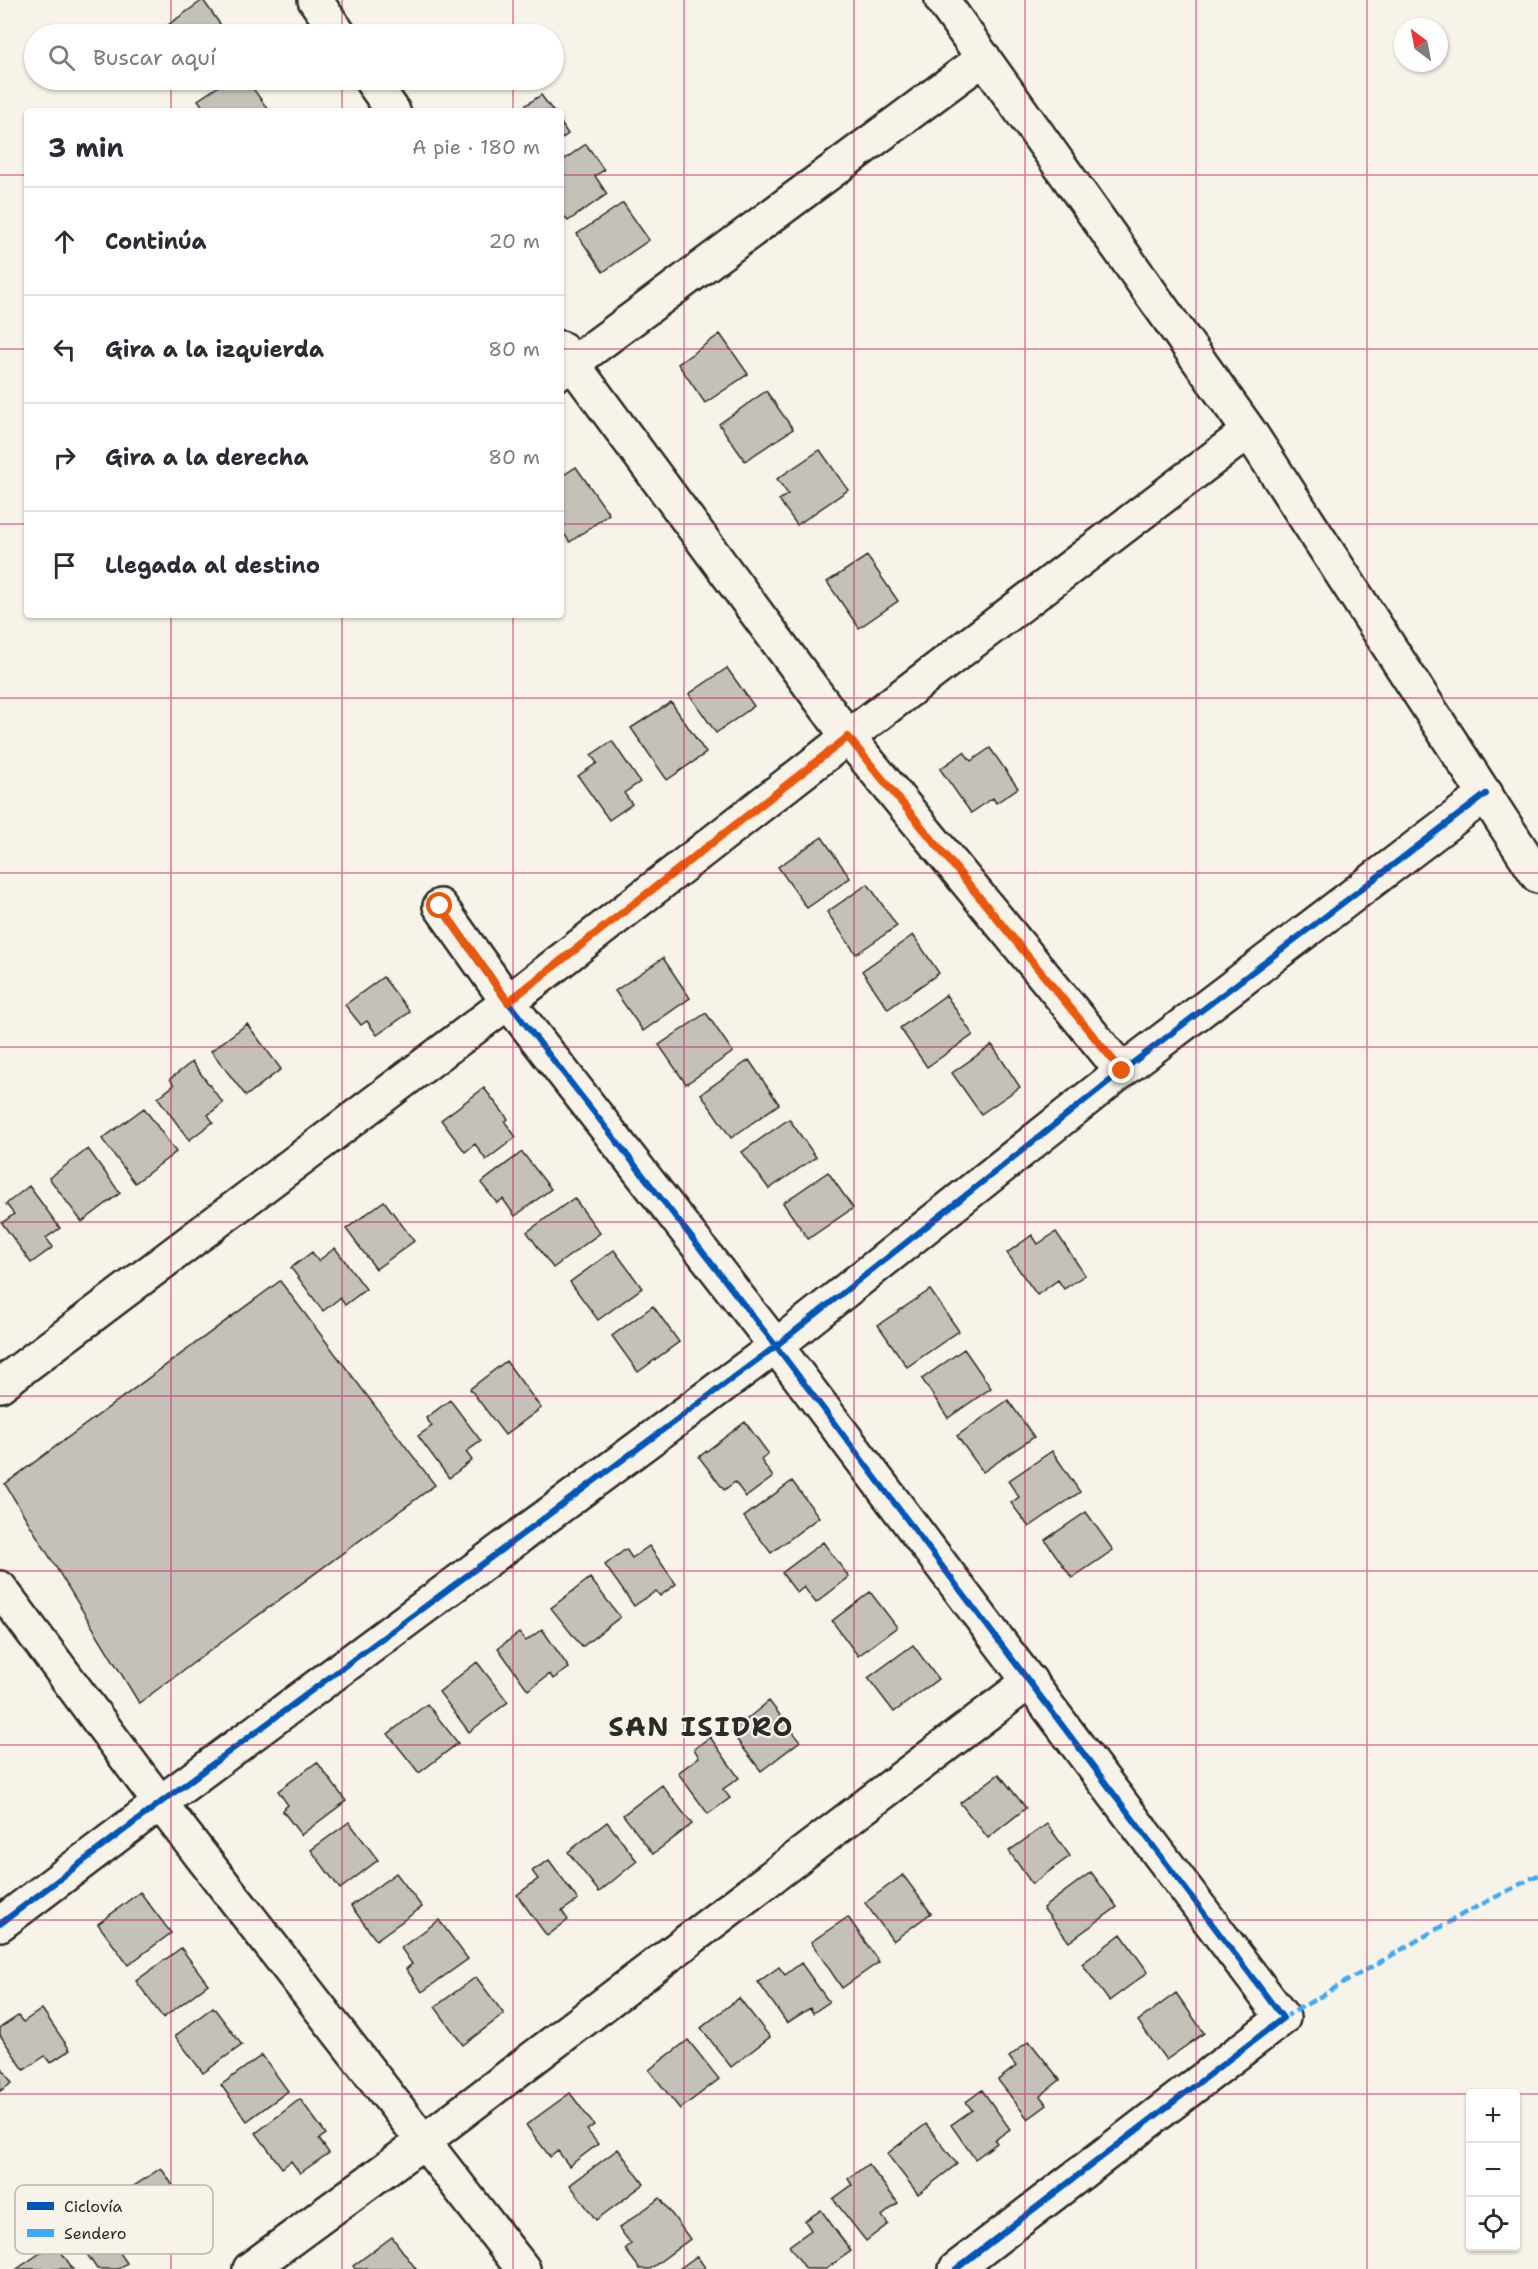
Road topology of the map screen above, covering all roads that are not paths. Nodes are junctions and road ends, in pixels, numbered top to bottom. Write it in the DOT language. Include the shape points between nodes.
graph roads {
  1 [pos="315,0"];
  2 [pos="942,0"];
  3 [pos="332,24"];
  4 [pos="984,58"];
  5 [pos="378,90"];
  6 [pos="391,108"];
  7 [pos="565,361"];
  8 [pos="1250,431"];
  9 [pos="848,737"];
  10 [pos="1486,794"];
  11 [pos="1538,876"];
  12 [pos="440,906"];
  13 [pos="508,1002"];
  14 [pos="1122,1071"];
  15 [pos="776,1346"];
  16 [pos="0,1384"];
  17 [pos="0,1588"];
  18 [pos="1030,1681"];
  19 [pos="160,1803"];
  20 [pos="0,1924"];
  21 [pos="424,2141"];
  22 [pos="249,2269"];
  23 [pos="523,2269"];
  24 [pos="956,2269"];
  1 -- 3 [label="street"];
  2 -- 4 [label="street"];
  4 -- 7 [label="street"];
  4 -- 8 [label="street"];
  5 -- 6 [label="street"];
  7 -- 9 [label="street"];
  8 -- 9 [label="street"];
  8 -- 10 [label="street"];
  9 -- 13 [label="street"];
  9 -- 14 [label="street"];
  10 -- 11 [label="street"];
  10 -- 14 [label="street"];
  12 -- 13 [label="street"];
  13 -- 15 [label="street"];
  13 -- 16 [label="street"];
  14 -- 15 [label="street"];
  15 -- 18 [label="street"];
  15 -- 19 [label="street"];
  17 -- 19 [label="street"];
  18 -- 21 [label="street"];
  18 -- 24 [label="street" via="1283,2019"];
  19 -- 20 [label="street"];
  19 -- 21 [label="street"];
  21 -- 22 [label="street"];
  21 -- 23 [label="street"];
}
